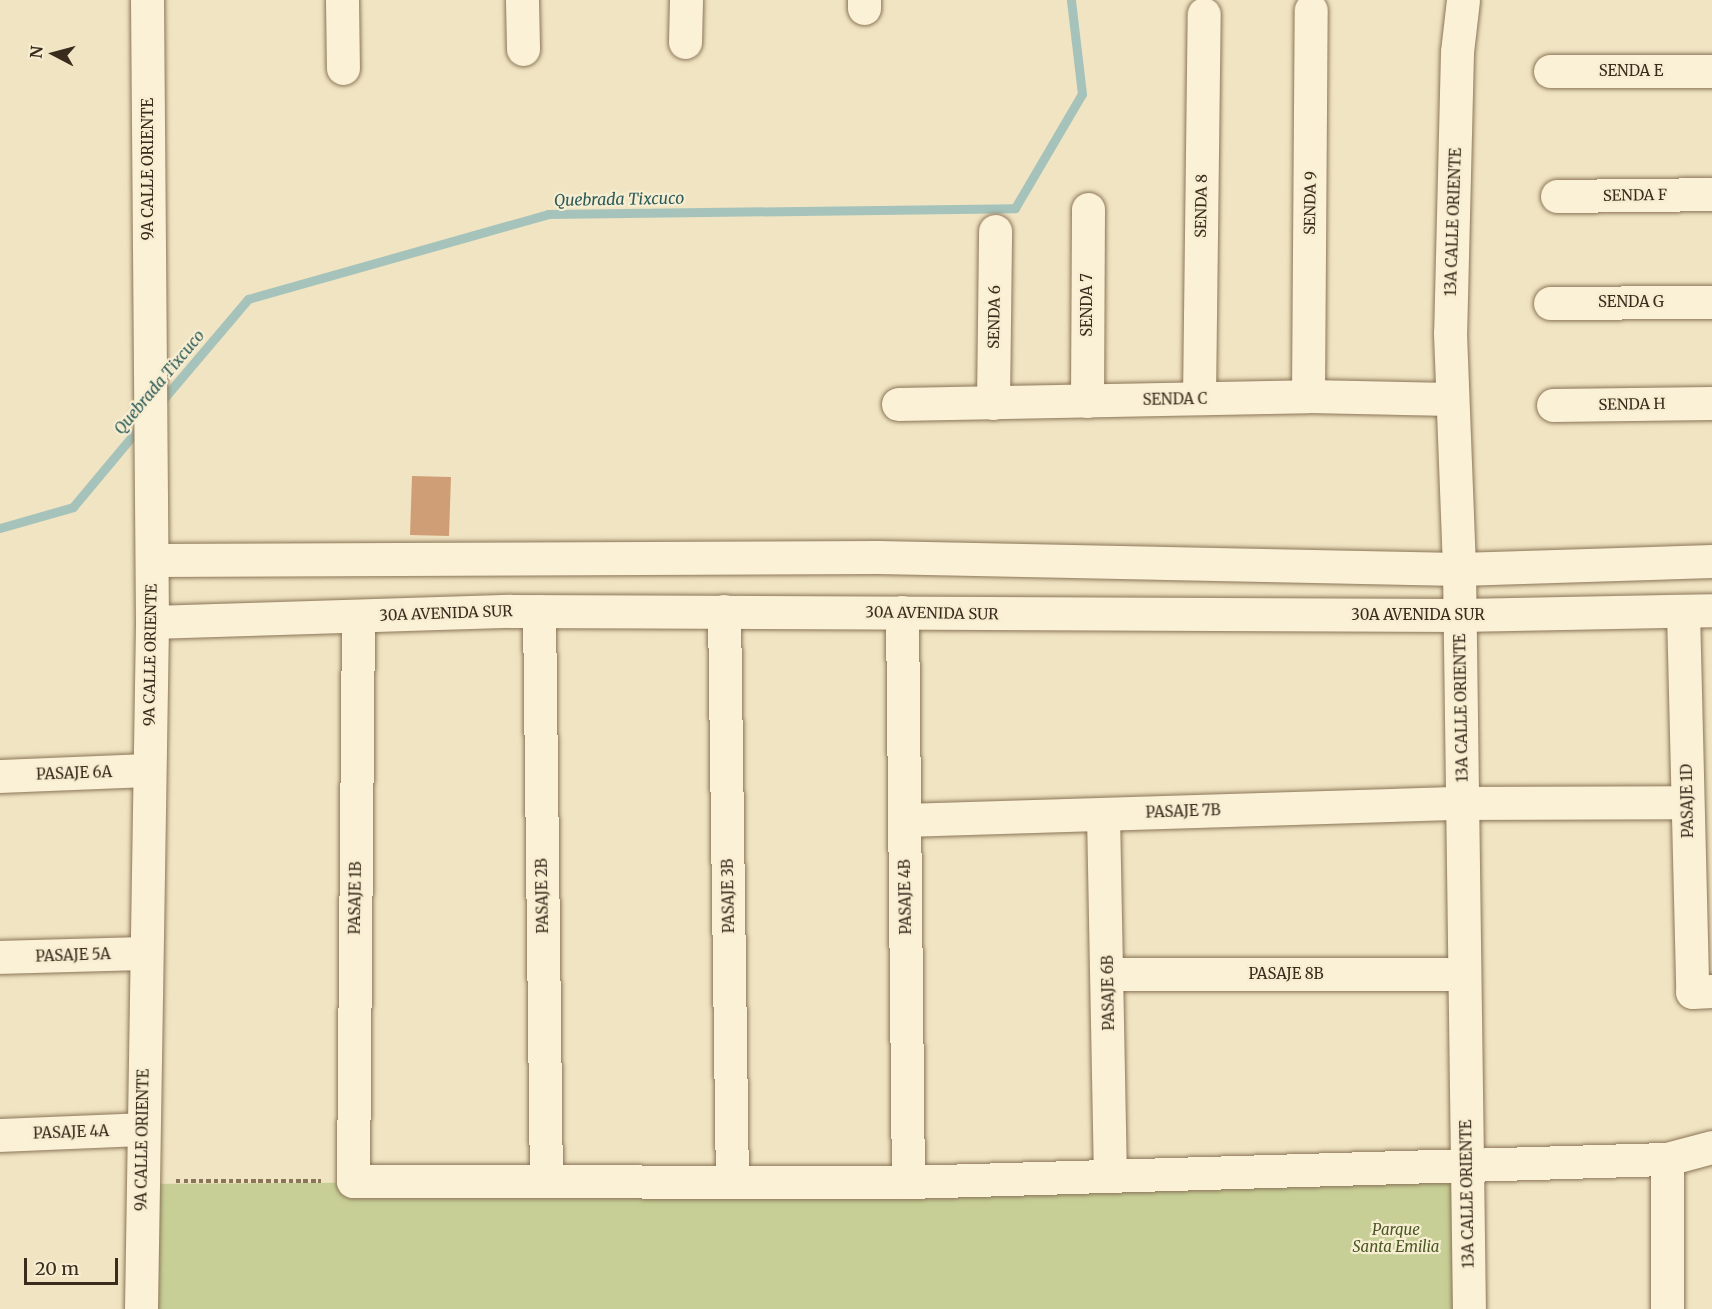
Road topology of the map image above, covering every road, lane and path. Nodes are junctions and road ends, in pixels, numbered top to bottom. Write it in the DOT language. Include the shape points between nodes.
graph roads {
  1 [pos="147,0"];
  2 [pos="342,0"];
  3 [pos="522,0"];
  4 [pos="686,0"];
  5 [pos="1463,0"];
  6 [pos="1311,10"];
  7 [pos="1204,15"];
  8 [pos="685,42"];
  9 [pos="523,50"];
  10 [pos="343,68"];
  11 [pos="1550,71"];
  12 [pos="1712,71"];
  13 [pos="1712,194"];
  14 [pos="1557,196"];
  15 [pos="1088,209"];
  16 [pos="995,231"];
  17 [pos="1712,302"];
  18 [pos="1550,303"];
  19 [pos="1308,396"];
  20 [pos="1199,398"];
  21 [pos="1451,399"];
  22 [pos="1087,401"];
  23 [pos="993,403"];
  24 [pos="1712,403"];
  25 [pos="898,404"];
  26 [pos="1553,405"];
  27 [pos="152,560"];
  28 [pos="597,561"];
  29 [pos="1712,561"];
  30 [pos="1460,569"];
  31 [pos="1698,610"];
  32 [pos="539,611"];
  33 [pos="595,611"];
  34 [pos="724,611"];
  35 [pos="902,612"];
  36 [pos="1460,615"];
  37 [pos="358,616"];
  38 [pos="152,622"];
  39 [pos="149,770"];
  40 [pos="0,776"];
  41 [pos="1687,802"];
  42 [pos="1462,803"];
  43 [pos="1103,814"];
  44 [pos="904,820"];
  45 [pos="145,953"];
  46 [pos="0,957"];
  47 [pos="1109,974"];
  48 [pos="1464,974"];
  49 [pos="1702,992"];
  50 [pos="142,1129"];
  51 [pos="0,1135"];
  52 [pos="1712,1147"];
  53 [pos="1667,1159"];
  54 [pos="1467,1164"];
  55 [pos="1110,1173"];
  56 [pos="142,1180"];
  57 [pos="353,1181"];
  58 [pos="546,1181"];
  59 [pos="732,1182"];
  60 [pos="909,1182"];
  61 [pos="141,1309"];
  62 [pos="1469,1309"];
  63 [pos="1667,1309"];
  1 -- 27 [label="street, 9A CALLE ORIENTE"];
  2 -- 10 [label="street"];
  3 -- 9 [label="street"];
  4 -- 8 [label="street"];
  5 -- 21 [label="street, 13A CALLE ORIENTE" via="1457,75"];
  6 -- 19 [label="street, SENDA 9"];
  7 -- 20 [label="street, SENDA 8"];
  11 -- 12 [label="street, SENDA E"];
  13 -- 14 [label="street, SENDA F"];
  15 -- 22 [label="street, SENDA 7"];
  16 -- 23 [label="street, SENDA 6"];
  17 -- 18 [label="street, SENDA G"];
  19 -- 20 [label="street, SENDA C"];
  19 -- 21 [label="street, SENDA C"];
  20 -- 22 [label="street, SENDA C"];
  21 -- 30 [label="street, 13A CALLE ORIENTE"];
  22 -- 23 [label="street, SENDA C"];
  23 -- 25 [label="street, SENDA C"];
  24 -- 26 [label="street, SENDA H"];
  27 -- 28 [label="street"];
  27 -- 38 [label="street, 9A CALLE ORIENTE"];
  28 -- 30 [label="street" via="878,557"];
  28 -- 33 [label="street"];
  29 -- 30 [label="street"];
  30 -- 36 [label="street, 13A CALLE ORIENTE"];
  31 -- 36 [label="street, 30A AVENIDA SUR"];
  31 -- 41 [label="street, PASAJE 1D"];
  32 -- 33 [label="street, 30A AVENIDA SUR"];
  32 -- 37 [label="street, 30A AVENIDA SUR"];
  32 -- 58 [label="street, PASAJE 2B"];
  33 -- 34 [label="street, 30A AVENIDA SUR"];
  34 -- 35 [label="street, 30A AVENIDA SUR"];
  34 -- 59 [label="street, PASAJE 3B"];
  35 -- 36 [label="street, 30A AVENIDA SUR"];
  35 -- 44 [label="street, PASAJE 4B"];
  36 -- 42 [label="street, 13A CALLE ORIENTE"];
  37 -- 38 [label="street, 30A AVENIDA SUR"];
  37 -- 57 [label="street, PASAJE 1B"];
  38 -- 39 [label="street, 9A CALLE ORIENTE"];
  39 -- 40 [label="street, PASAJE 6A"];
  39 -- 45 [label="street, 9A CALLE ORIENTE"];
  41 -- 42 [label="street, PASAJE 7B"];
  41 -- 49 [label="street, PASAJE 1D"];
  42 -- 43 [label="street, PASAJE 7B"];
  42 -- 48 [label="street, 13A CALLE ORIENTE"];
  43 -- 44 [label="street, PASAJE 7B"];
  43 -- 47 [label="street, PASAJE 6B"];
  44 -- 60 [label="street, PASAJE 4B"];
  45 -- 46 [label="street, PASAJE 5A"];
  45 -- 50 [label="street, 9A CALLE ORIENTE"];
  47 -- 48 [label="street, PASAJE 8B"];
  47 -- 55 [label="street, PASAJE 6B"];
  48 -- 54 [label="street, 13A CALLE ORIENTE"];
  50 -- 51 [label="street, PASAJE 4A"];
  50 -- 56 [label="street, 9A CALLE ORIENTE"];
  52 -- 53 [label="street"];
  53 -- 54 [label="street"];
  53 -- 63 [label="street"];
  54 -- 55 [label="street"];
  54 -- 62 [label="street, 13A CALLE ORIENTE"];
  55 -- 60 [label="street"];
  56 -- 57 [label="path"];
  56 -- 61 [label="street, 9A CALLE ORIENTE"];
  57 -- 58 [label="street"];
  58 -- 59 [label="street"];
  59 -- 60 [label="street"];
}
